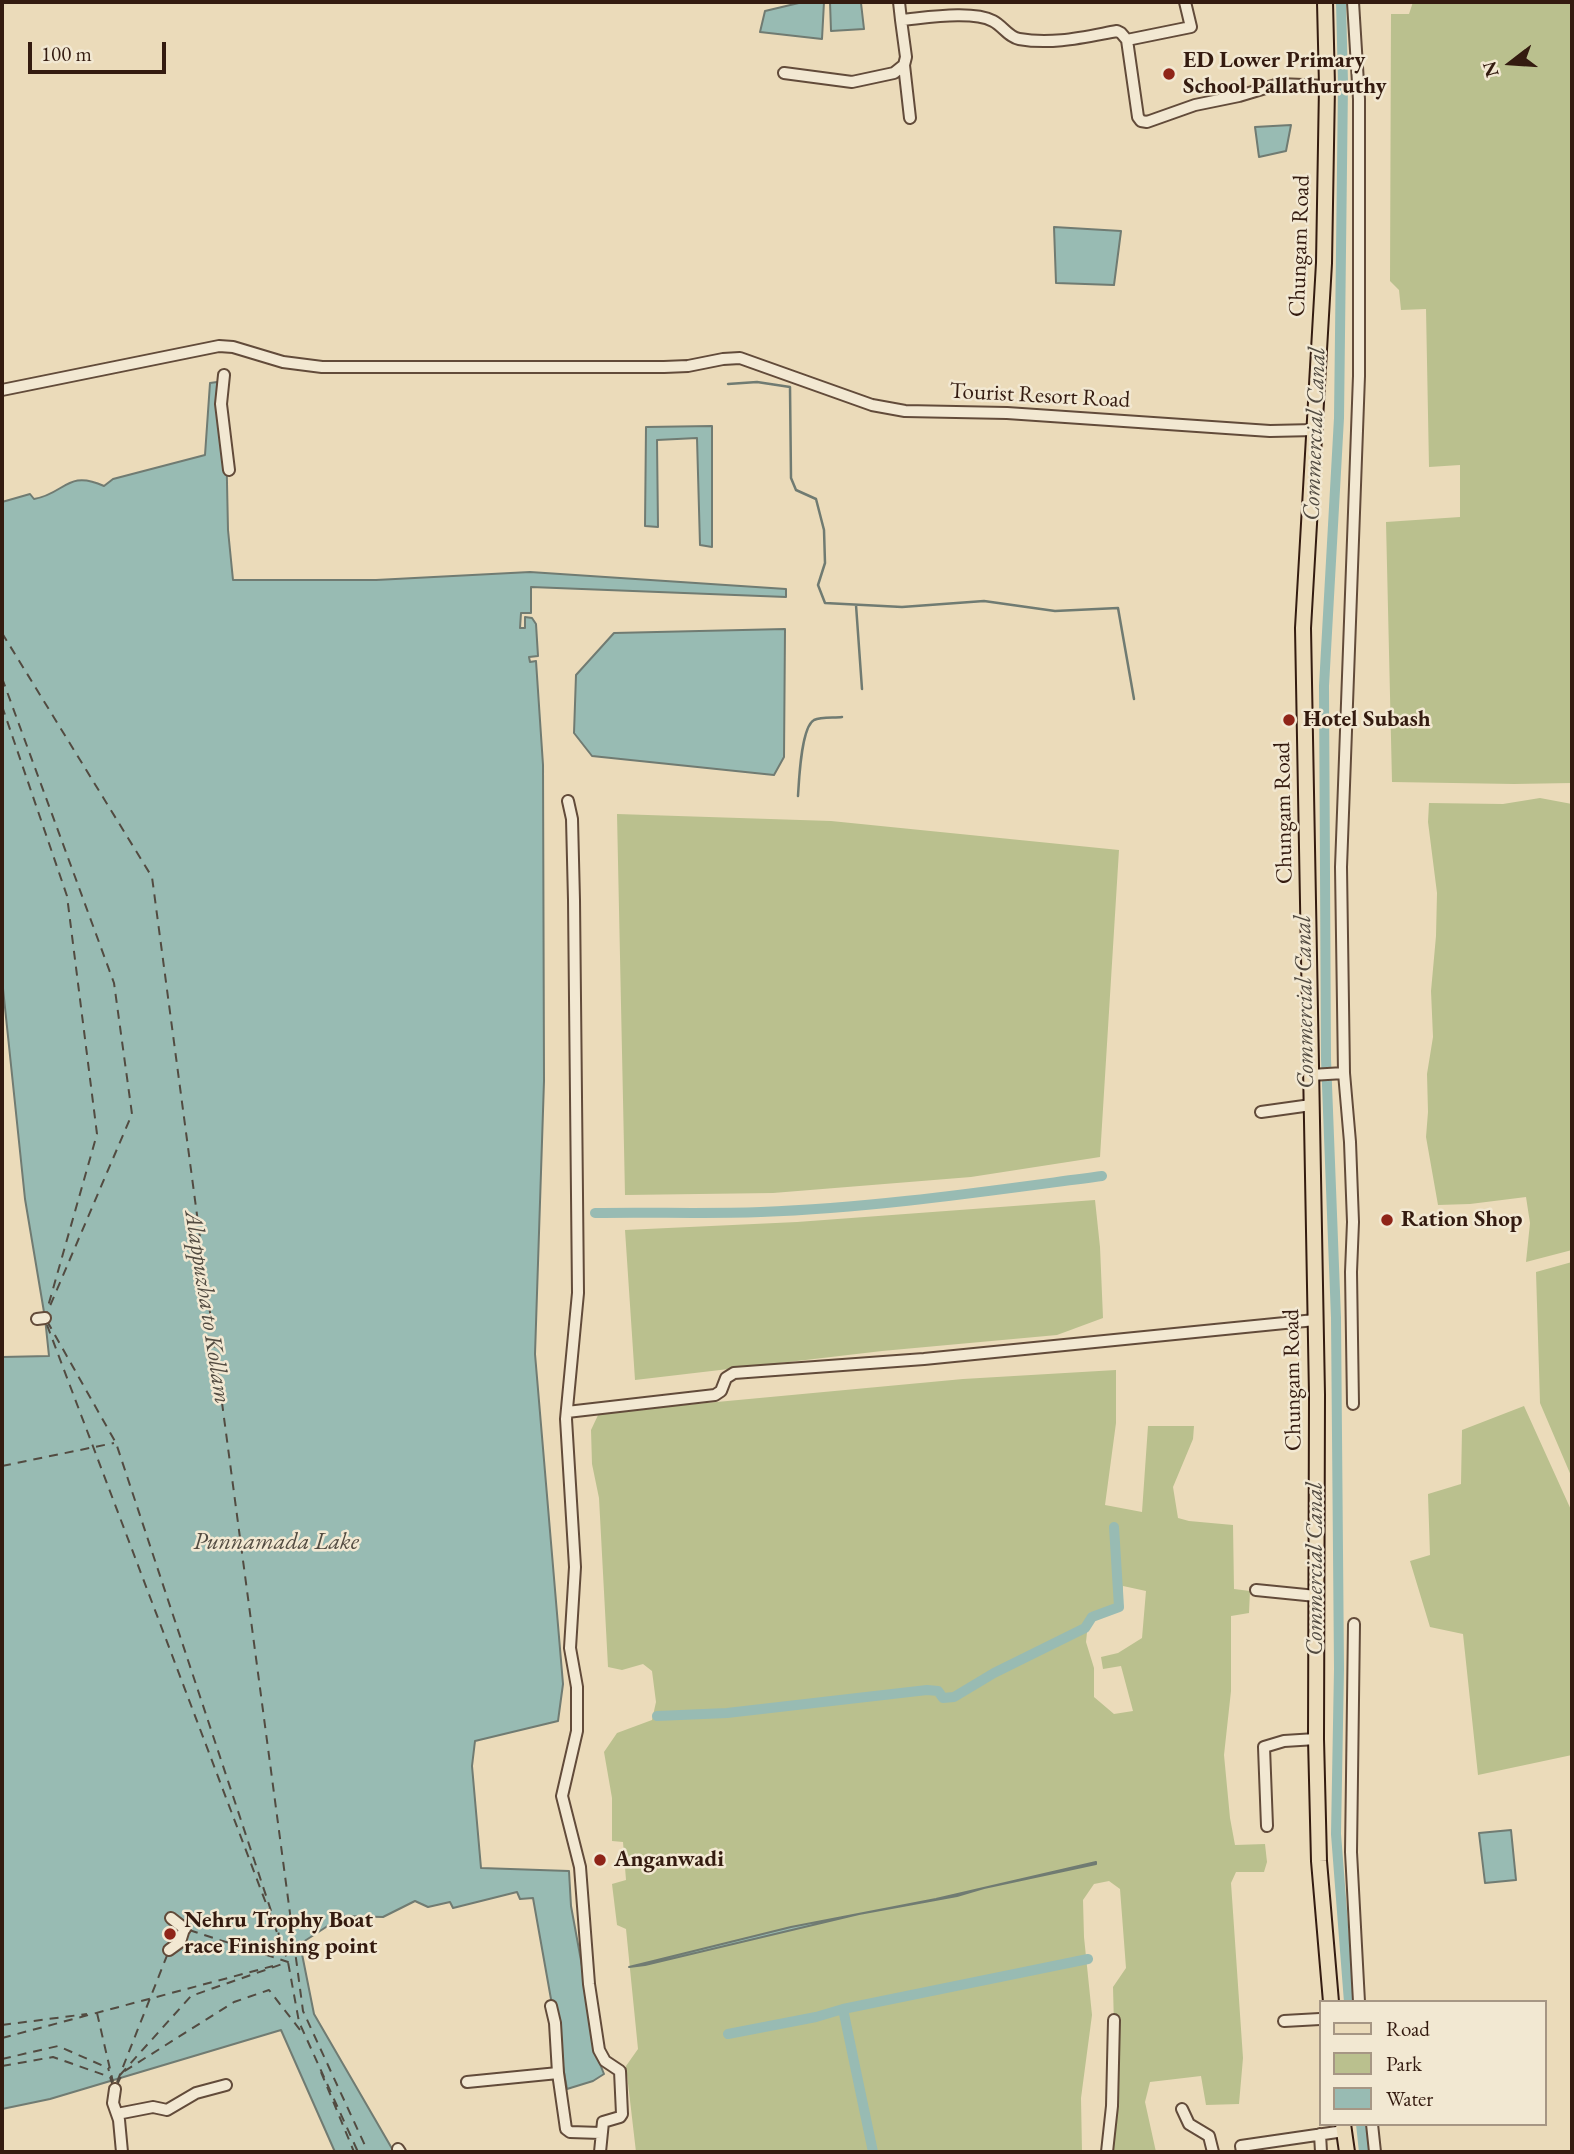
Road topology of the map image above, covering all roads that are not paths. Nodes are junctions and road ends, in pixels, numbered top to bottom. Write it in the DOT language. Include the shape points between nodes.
graph roads {
  1 [pos="899,2"];
  2 [pos="1185,2"];
  3 [pos="1325,2"];
  4 [pos="1353,2"];
  5 [pos="901,20"];
  6 [pos="1127,40"];
  7 [pos="904,65"];
  8 [pos="784,73"];
  9 [pos="1327,86"];
  10 [pos="911,118"];
  11 [pos="224,375"];
  12 [pos="2,390"];
  13 [pos="1315,430"];
  14 [pos="229,470"];
  15 [pos="568,801"];
  16 [pos="1342,1073"];
  17 [pos="1315,1075"];
  18 [pos="1311,1105"];
  19 [pos="1261,1111"];
  20 [pos="1315,1320"];
  21 [pos="1353,1404"];
  22 [pos="567,1412"];
  23 [pos="1256,1590"];
  24 [pos="1316,1596"];
  25 [pos="1354,1624"];
  26 [pos="1316,1739"];
  27 [pos="1267,1826"];
  28 [pos="171,1918"];
  29 [pos="169,1950"];
  30 [pos="1331,2000"];
  31 [pos="1359,2000"];
  32 [pos="551,2006"];
  33 [pos="1318,2019"];
  34 [pos="1114,2020"];
  35 [pos="1284,2021"];
  36 [pos="558,2073"];
  37 [pos="467,2082"];
  38 [pos="226,2085"];
  39 [pos="114,2089"];
  40 [pos="1182,2109"];
  41 [pos="117,2114"];
  42 [pos="1372,2126"];
  43 [pos="1344,2127"];
  44 [pos="601,2133"];
  45 [pos="1320,2134"];
  46 [pos="1282,2140"];
  47 [pos="122,2152"];
  48 [pos="600,2152"];
  49 [pos="1107,2152"];
  50 [pos="1213,2152"];
  51 [pos="1242,2152"];
  52 [pos="1283,2152"];
  53 [pos="1321,2152"];
  54 [pos="1347,2152"];
  55 [pos="1375,2152"];
  1 -- 5 [label="street"];
  2 -- 6 [label="street" via="1191,27"];
  3 -- 9 [label="main road, Chungam Road"];
  4 -- 16 [label="street" via="1359,99 1359,376 1341,867"];
  5 -- 6 [label="street" via="982,17 1017,39 1066,41 1117,31"];
  5 -- 7 [label="street"];
  6 -- 9 [label="street" via="1141,121 1279,84"];
  7 -- 8 [label="street" via="894,73 852,82"];
  7 -- 10 [label="street"];
  9 -- 13 [label="main road, Chungam Road"];
  11 -- 14 [label="street" via="222,404"];
  12 -- 13 [label="street, Tourist Resort Road" via="219,346 322,367 664,367 735,358 872,405 905,411"];
  13 -- 17 [label="main road, Chungam Road" via="1303,628"];
  15 -- 22 [label="street" via="572,819 578,1293"];
  16 -- 17 [label="street"];
  16 -- 21 [label="street" via="1353,1222"];
  17 -- 18 [label="main road, Chungam Road"];
  18 -- 19 [label="street"];
  18 -- 20 [label="main road, Chungam Road"];
  20 -- 22 [label="street" via="734,1373 715,1395"];
  20 -- 24 [label="main road, Chungam Road"];
  22 -- 44 [label="street" via="575,1567 570,1648 577,1687 577,1731 562,1796 580,1867 599,2050 605,2061 621,2071 622,2078 622,2114 603,2122"];
  23 -- 24 [label="street"];
  24 -- 26 [label="main road, Chungam Road"];
  25 -- 31 [label="street" via="1351,1852"];
  26 -- 27 [label="street" via="1264,1747"];
  26 -- 30 [label="main road, Chungam Road" via="1319,1861"];
  28 -- 29 [label="street" via="185,1929 180,1942"];
  32 -- 36 [label="street"];
  33 -- 35 [label="street"];
  34 -- 49 [label="street"];
  36 -- 37 [label="street"];
  36 -- 44 [label="street" via="568,2131"];
  38 -- 41 [label="street" via="196,2093 167,2110 153,2107"];
  39 -- 41 [label="street"];
  40 -- 50 [label="street" via="1189,2124 1209,2136"];
  41 -- 47 [label="street"];
  42 -- 55 [label="street"];
  43 -- 45 [label="street"];
  43 -- 54 [label="main road"];
  44 -- 48 [label="street"];
  45 -- 46 [label="street"];
  45 -- 53 [label="street"];
  46 -- 51 [label="street" via="1241,2146"];
  46 -- 52 [label="street"];
}
